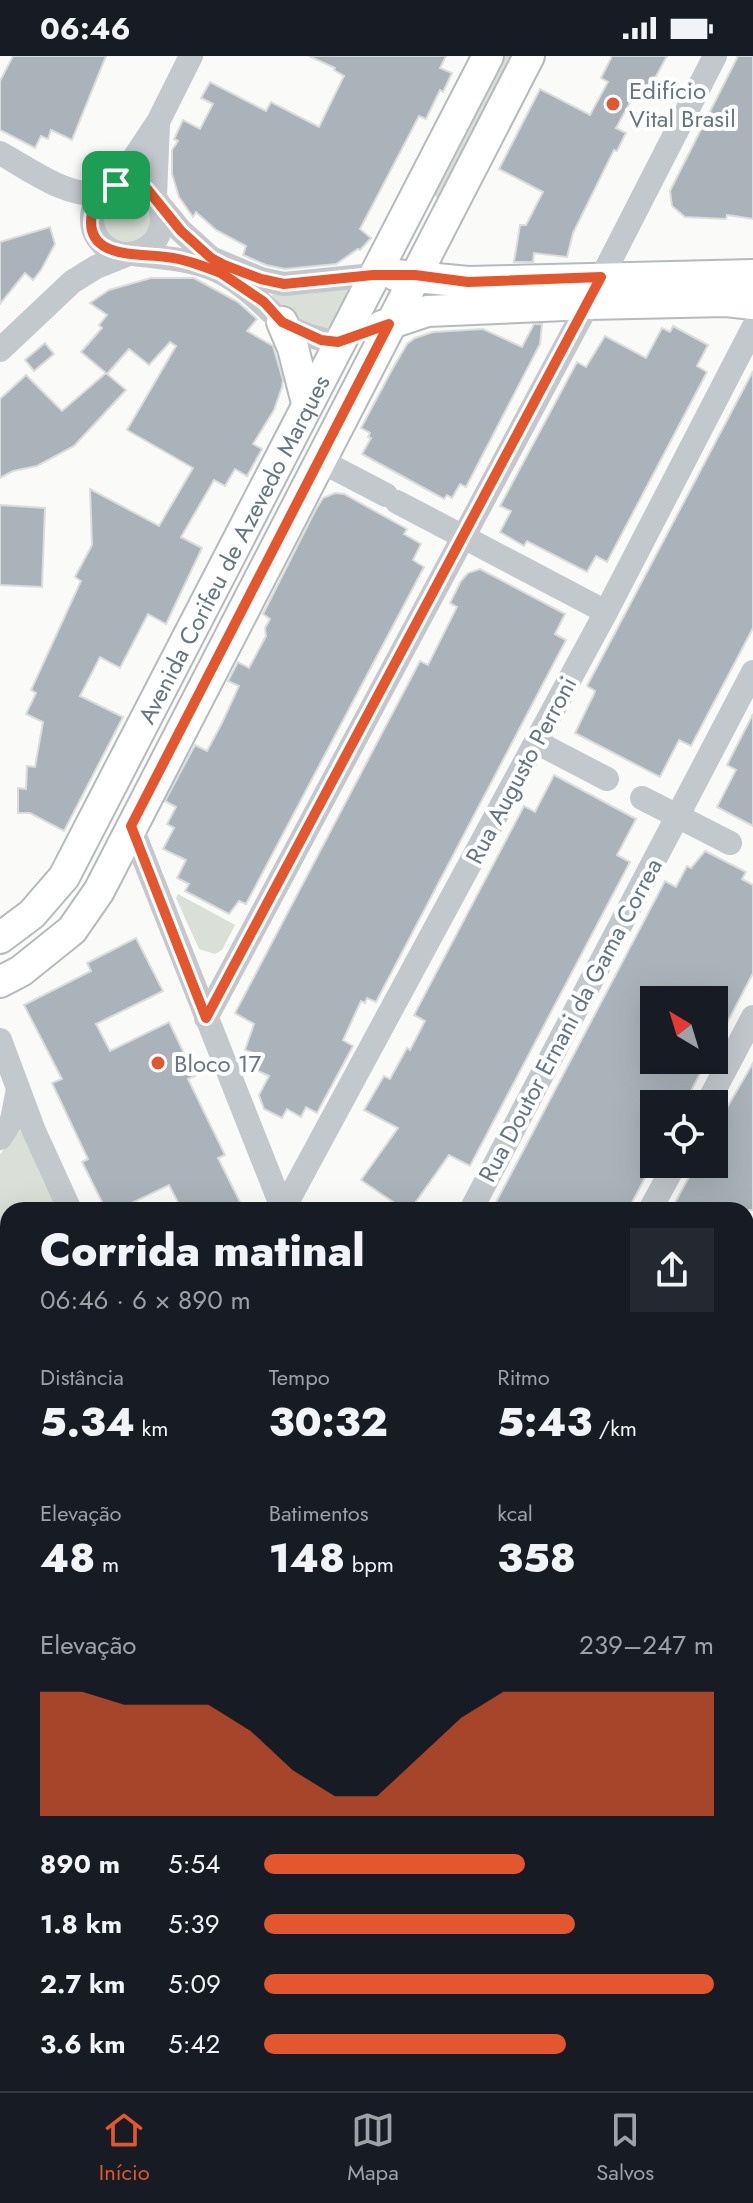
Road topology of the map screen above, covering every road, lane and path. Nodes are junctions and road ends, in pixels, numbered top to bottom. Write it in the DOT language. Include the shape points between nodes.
graph roads {
  1 [pos="191,56"];
  2 [pos="488,56"];
  3 [pos="529,56"];
  4 [pos="715,56"];
  5 [pos="158,122"];
  6 [pos="0,153"];
  7 [pos="51,181"];
  8 [pos="109,190"];
  9 [pos="158,202"];
  10 [pos="92,223"];
  11 [pos="438,229"];
  12 [pos="130,254"];
  13 [pos="223,269"];
  14 [pos="373,275"];
  15 [pos="415,275"];
  16 [pos="753,275"];
  17 [pos="72,282"];
  18 [pos="468,282"];
  19 [pos="594,290"];
  20 [pos="753,304"];
  21 [pos="544,306"];
  22 [pos="282,322"];
  23 [pos="389,324"];
  24 [pos="753,328"];
  25 [pos="338,342"];
  26 [pos="565,347"];
  27 [pos="0,350"];
  28 [pos="307,403"];
  29 [pos="319,460"];
  30 [pos="464,535"];
  31 [pos="606,612"];
  32 [pos="753,672"];
  33 [pos="536,742"];
  34 [pos="607,779"];
  35 [pos="642,798"];
  36 [pos="677,817"];
  37 [pos="131,826"];
  38 [pos="730,843"];
  39 [pos="0,938"];
  40 [pos="0,982"];
  41 [pos="753,1017"];
  42 [pos="206,1018"];
  43 [pos="0,1040"];
  44 [pos="747,1043"];
  45 [pos="18,1087"];
  46 [pos="716,1090"];
  47 [pos="0,1138"];
  48 [pos="667,1178"];
  49 [pos="66,1202"];
  50 [pos="280,1202"];
  51 [pos="287,1202"];
  52 [pos="475,1202"];
  53 [pos="654,1202"];
  1 -- 5 [label="street"];
  2 -- 14 [label="main road, Avenida Corifeu de Azevedo Marques"];
  3 -- 11 [label="main road, Avenida Corifeu de Azevedo Marques"];
  4 -- 19 [label="street"];
  5 -- 8 [label="street"];
  5 -- 9 [label="street"];
  6 -- 7 [label="street"];
  7 -- 8 [label="street" via="81,193"];
  7 -- 10 [label="street"];
  8 -- 9 [label="street" via="137,185"];
  8 -- 10 [label="street" via="92,211"];
  9 -- 12 [label="street" via="163,220 154,242"];
  9 -- 13 [label="street" via="190,241"];
  10 -- 12 [label="street" via="104,246"];
  10 -- 17 [label="street"];
  11 -- 15 [label="main road, Avenida Corifeu de Azevedo Marques"];
  11 -- 18 [label="main road" via="451,261"];
  12 -- 13 [label="street"];
  12 -- 17 [label="street"];
  13 -- 14 [label="street" via="284,284"];
  13 -- 22 [label="street"];
  14 -- 15 [label="main road"];
  14 -- 25 [label="main road, Avenida Corifeu de Azevedo Marques"];
  15 -- 18 [label="main road"];
  15 -- 23 [label="main road, Avenida Corifeu de Azevedo Marques"];
  16 -- 19 [label="main road"];
  17 -- 27 [label="street"];
  18 -- 19 [label="main road"];
  19 -- 20 [label="main road"];
  19 -- 21 [label="main road"];
  19 -- 26 [label="street"];
  21 -- 23 [label="main road" via="427,311"];
  21 -- 26 [label="street"];
  22 -- 25 [label="street"];
  22 -- 28 [label="main road"];
  23 -- 25 [label="main road"];
  23 -- 29 [label="main road, Avenida Corifeu de Azevedo Marques"];
  24 -- 31 [label="street, Rua Augusto Perroni"];
  25 -- 28 [label="main road, Avenida Corifeu de Azevedo Marques"];
  26 -- 30 [label="street"];
  28 -- 39 [label="main road, Avenida Corifeu de Azevedo Marques" via="64,877 32,914"];
  29 -- 30 [label="street"];
  29 -- 37 [label="main road, Avenida Corifeu de Azevedo Marques"];
  30 -- 31 [label="street"];
  30 -- 42 [label="street"];
  31 -- 33 [label="street, Rua Augusto Perroni"];
  32 -- 36 [label="street, Rua Doutor Ernani da Gama Correa"];
  33 -- 34 [label="street"];
  33 -- 51 [label="street, Rua Augusto Perroni"];
  35 -- 36 [label="street"];
  36 -- 38 [label="street"];
  36 -- 52 [label="street, Rua Doutor Ernani da Gama Correa"];
  37 -- 40 [label="main road, Avenida Corifeu de Azevedo Marques" via="99,891 72,930"];
  37 -- 42 [label="street"];
  41 -- 44 [label="street"];
  42 -- 50 [label="street"];
  43 -- 45 [label="street"];
  44 -- 46 [label="street"];
  45 -- 47 [label="street" via="12,1120"];
  45 -- 49 [label="street"];
  48 -- 53 [label="street"];
}
